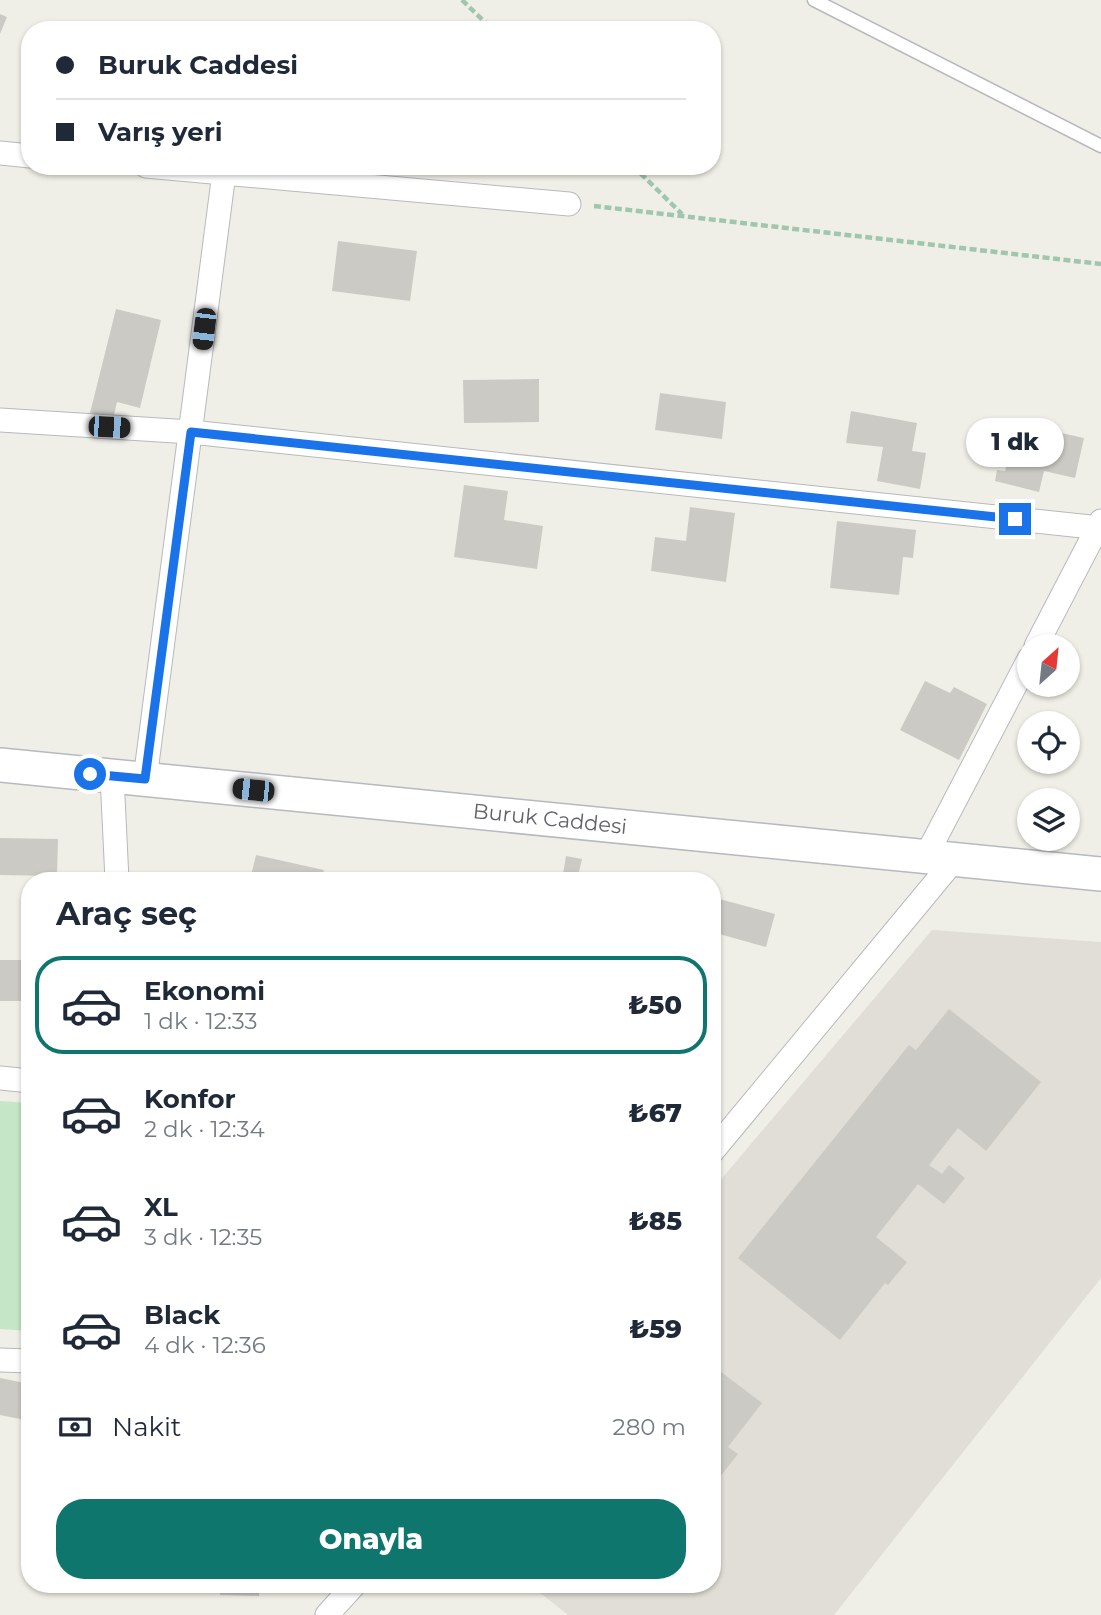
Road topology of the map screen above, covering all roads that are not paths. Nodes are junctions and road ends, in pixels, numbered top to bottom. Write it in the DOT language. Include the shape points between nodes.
graph roads {
  1 [pos="814,0"];
  2 [pos="1101,146"];
  3 [pos="0,153"];
  4 [pos="21,155"];
  5 [pos="225,175"];
  6 [pos="247,175"];
  7 [pos="569,204"];
  8 [pos="0,420"];
  9 [pos="191,432"];
  10 [pos="1100,526"];
  11 [pos="1042,634"];
  12 [pos="1017,686"];
  13 [pos="0,765"];
  14 [pos="112,776"];
  15 [pos="145,779"];
  16 [pos="941,858"];
  17 [pos="117,872"];
  18 [pos="1101,874"];
  19 [pos="0,1078"];
  20 [pos="21,1080"];
  21 [pos="721,1141"];
  22 [pos="0,1360"];
  23 [pos="21,1361"];
  24 [pos="347,1593"];
  25 [pos="327,1615"];
  1 -- 2 [label="lane"];
  3 -- 4 [label="street"];
  5 -- 9 [label="street"];
  6 -- 7 [label="street"];
  8 -- 9 [label="street"];
  9 -- 10 [label="street"];
  9 -- 15 [label="street"];
  10 -- 11 [label="street"];
  12 -- 16 [label="street"];
  13 -- 14 [label="main road, Buruk Caddesi"];
  14 -- 15 [label="main road, Buruk Caddesi"];
  14 -- 17 [label="street"];
  15 -- 16 [label="main road, Buruk Caddesi"];
  16 -- 18 [label="main road, Buruk Caddesi"];
  16 -- 21 [label="street"];
  19 -- 20 [label="street"];
  22 -- 23 [label="street"];
  24 -- 25 [label="street"];
}
